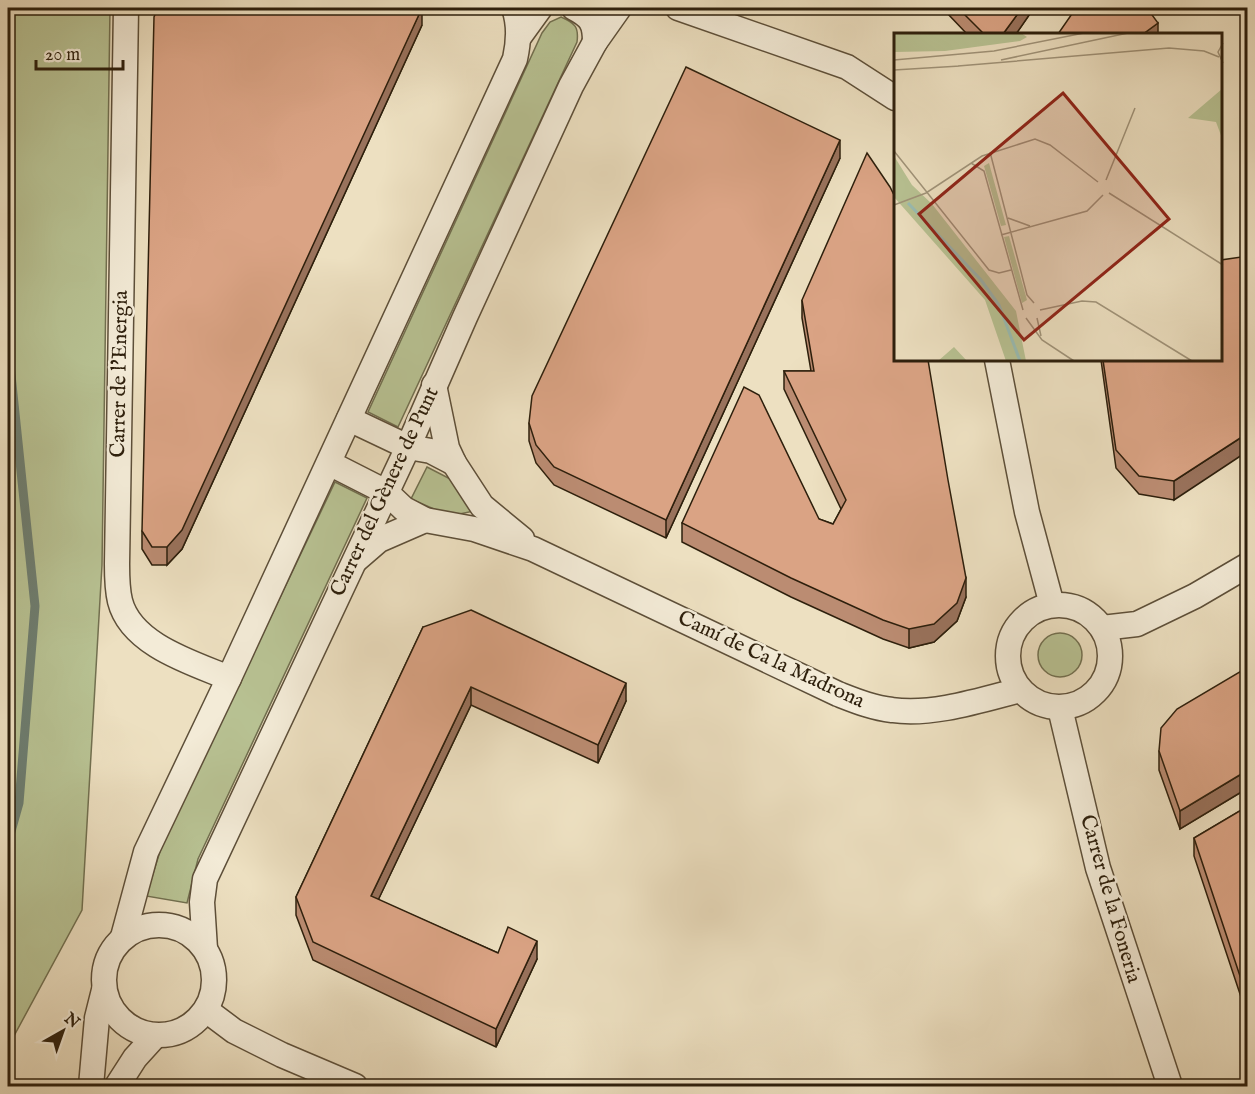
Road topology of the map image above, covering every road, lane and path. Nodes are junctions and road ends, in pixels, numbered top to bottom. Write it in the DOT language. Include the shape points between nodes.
graph roads {
  1 [pos="126,8"];
  2 [pos="514,8"];
  3 [pos="541,8"];
  4 [pos="574,8"];
  5 [pos="619,8"];
  6 [pos="678,8"];
  7 [pos="1246,8"];
  8 [pos="1248,12"];
  9 [pos="519,37"];
  10 [pos="595,42"];
  11 [pos="894,98"];
  12 [pos="997,362"];
  13 [pos="434,385"];
  14 [pos="349,419"];
  15 [pos="408,447"];
  16 [pos="330,463"];
  17 [pos="454,463"];
  18 [pos="386,492"];
  19 [pos="425,520"];
  20 [pos="533,549"];
  21 [pos="353,563"];
  22 [pos="1248,565"];
  23 [pos="1052,605"];
  24 [pos="1102,628"];
  25 [pos="229,678"];
  26 [pos="1020,690"];
  27 [pos="1060,708"];
  28 [pos="123,937"];
  29 [pos="205,949"];
  30 [pos="104,990"];
  31 [pos="206,1010"];
  32 [pos="155,1036"];
  33 [pos="91,1086"];
  34 [pos="117,1086"];
  35 [pos="355,1086"];
  36 [pos="1170,1086"];
  1 -- 25 [label="street, Carrer de l'Energia" via="117,564 120,602 132,625 154,644"];
  2 -- 9 [label="street"];
  3 -- 9 [label="street"];
  4 -- 10 [label="street" via="595,27"];
  5 -- 10 [label="street, Carrer del Gènere de Punt"];
  6 -- 11 [label="street" via="847,67"];
  7 -- 8 [label="lane"];
  9 -- 14 [label="street" via="515,59"];
  10 -- 13 [label="street, Carrer del Gènere de Punt" via="571,86"];
  12 -- 23 [label="street" via="1027,512"];
  13 -- 15 [label="street, Carrer del Gènere de Punt"];
  13 -- 17 [label="street, Camí de Ca la Madrona"];
  14 -- 15 [label="street"];
  14 -- 16 [label="street"];
  15 -- 17 [label="street" via="431,451"];
  15 -- 18 [label="street, Carrer del Gènere de Punt"];
  16 -- 18 [label="street, Camí de Ca la Madrona"];
  16 -- 25 [label="street"];
  17 -- 20 [label="street, Camí de Ca la Madrona" via="482,506"];
  18 -- 19 [label="street, Camí de Ca la Madrona" via="404,509"];
  18 -- 21 [label="street, Carrer del Gènere de Punt"];
  19 -- 20 [label="street, Camí de Ca la Madrona" via="474,529"];
  19 -- 21 [label="street" via="379,540"];
  20 -- 26 [label="street, Camí de Ca la Madrona" via="868,706 894,711 926,710"];
  21 -- 29 [label="street, Carrer del Gènere de Punt" via="205,879"];
  22 -- 24 [label="street" via="1137,624"];
  23 -- 24 [label="street" via="1085,611"];
  23 -- 26 [label="street" via="1026,616 1011,638 1009,666"];
  24 -- 27 [label="street" via="1111,655 1104,682 1083,702"];
  25 -- 28 [label="street" via="146,852"];
  26 -- 27 [label="street" via="1034,701"];
  27 -- 36 [label="street, Carrer de la Foneria" via="1098,868"];
  28 -- 29 [label="street" via="149,925 167,925 189,934"];
  28 -- 30 [label="street" via="108,957"];
  29 -- 31 [label="street" via="214,971 214,992"];
  30 -- 32 [label="street" via="114,1013 132,1029"];
  30 -- 33 [label="street" via="96,1018"];
  31 -- 32 [label="street" via="179,1032"];
  31 -- 35 [label="street" via="234,1031"];
  32 -- 34 [label="street"];
}
